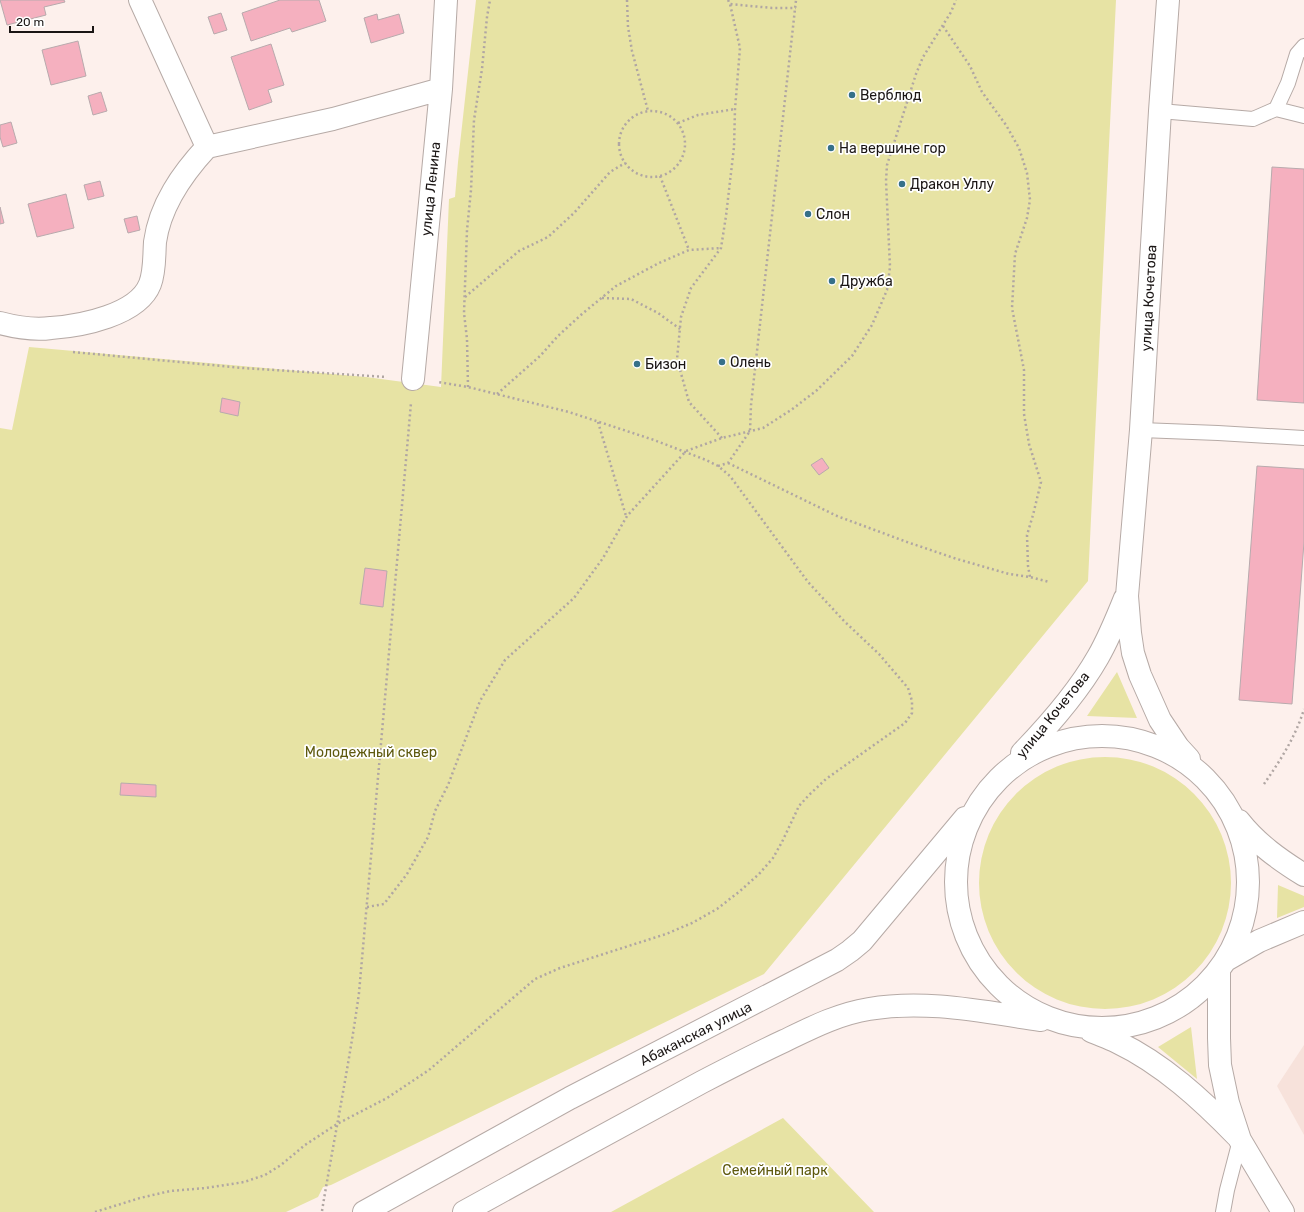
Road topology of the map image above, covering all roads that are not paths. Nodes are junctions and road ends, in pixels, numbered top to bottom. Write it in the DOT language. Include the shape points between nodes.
graph roads {
  1 [pos="140,0"];
  2 [pos="446,0"];
  3 [pos="1168,0"];
  4 [pos="1304,46"];
  5 [pos="441,89"];
  6 [pos="1276,109"];
  7 [pos="1160,111"];
  8 [pos="1304,116"];
  9 [pos="207,147"];
  10 [pos="0,323"];
  11 [pos="413,379"];
  12 [pos="1141,430"];
  13 [pos="1304,438"];
  14 [pos="1127,596"];
  15 [pos="1217,791"];
  16 [pos="987,792"];
  17 [pos="1304,875"];
  18 [pos="1304,922"];
  19 [pos="1222,965"];
  20 [pos="1059,1022"];
  21 [pos="1080,1027"];
  22 [pos="1240,1139"];
  23 [pos="364,1212"];
  24 [pos="464,1212"];
  25 [pos="1223,1212"];
  26 [pos="1283,1212"];
  1 -- 9 [label="main road"];
  2 -- 5 [label="main road, улица Ленина"];
  3 -- 7 [label="main road, улица Кочетова"];
  4 -- 6 [label="lane" via="1297,54"];
  5 -- 9 [label="main road" via="333,119"];
  5 -- 11 [label="main road, улица Ленина"];
  6 -- 7 [label="lane" via="1253,119"];
  6 -- 8 [label="lane"];
  7 -- 12 [label="main road, улица Кочетова"];
  9 -- 10 [label="main road" via="177,184 163,211 150,286 141,298 120,312 90,322 51,328"];
  12 -- 13 [label="lane"];
  12 -- 14 [label="main road, улица Кочетова"];
  14 -- 15 [label="main road, улица Кочетова" via="1133,653 1149,697 1160,720 1178,747"];
  14 -- 16 [label="main road, улица Кочетова" via="1098,657 1073,695"];
  15 -- 16 [label="main road" via="1194,768 1174,754 1151,743 1127,737 1102,735 1077,737 1030,754 1010,768"];
  15 -- 17 [label="main road" via="1259,842 1280,860"];
  15 -- 19 [label="main road" via="1236,822 1245,849 1248,878 1247,906 1239,934"];
  16 -- 20 [label="main road" via="967,825 960,848 956,873 961,922 970,945 998,986 1039,1014"];
  16 -- 23 [label="main road, Абаканская улица" via="862,941 844,956 570,1098"];
  18 -- 19 [label="main road" via="1259,941"];
  19 -- 21 [label="main road" via="1194,996 1149,1021 1098,1028"];
  19 -- 22 [label="main road" via="1218,1038 1220,1065 1228,1103"];
  20 -- 21 [label="main road"];
  20 -- 24 [label="main road" via="937,1006 900,1005 845,1014 740,1062"];
  21 -- 22 [label="main road" via="1141,1055 1168,1073"];
  22 -- 25 [label="lane"];
  22 -- 26 [label="main road"];
}
